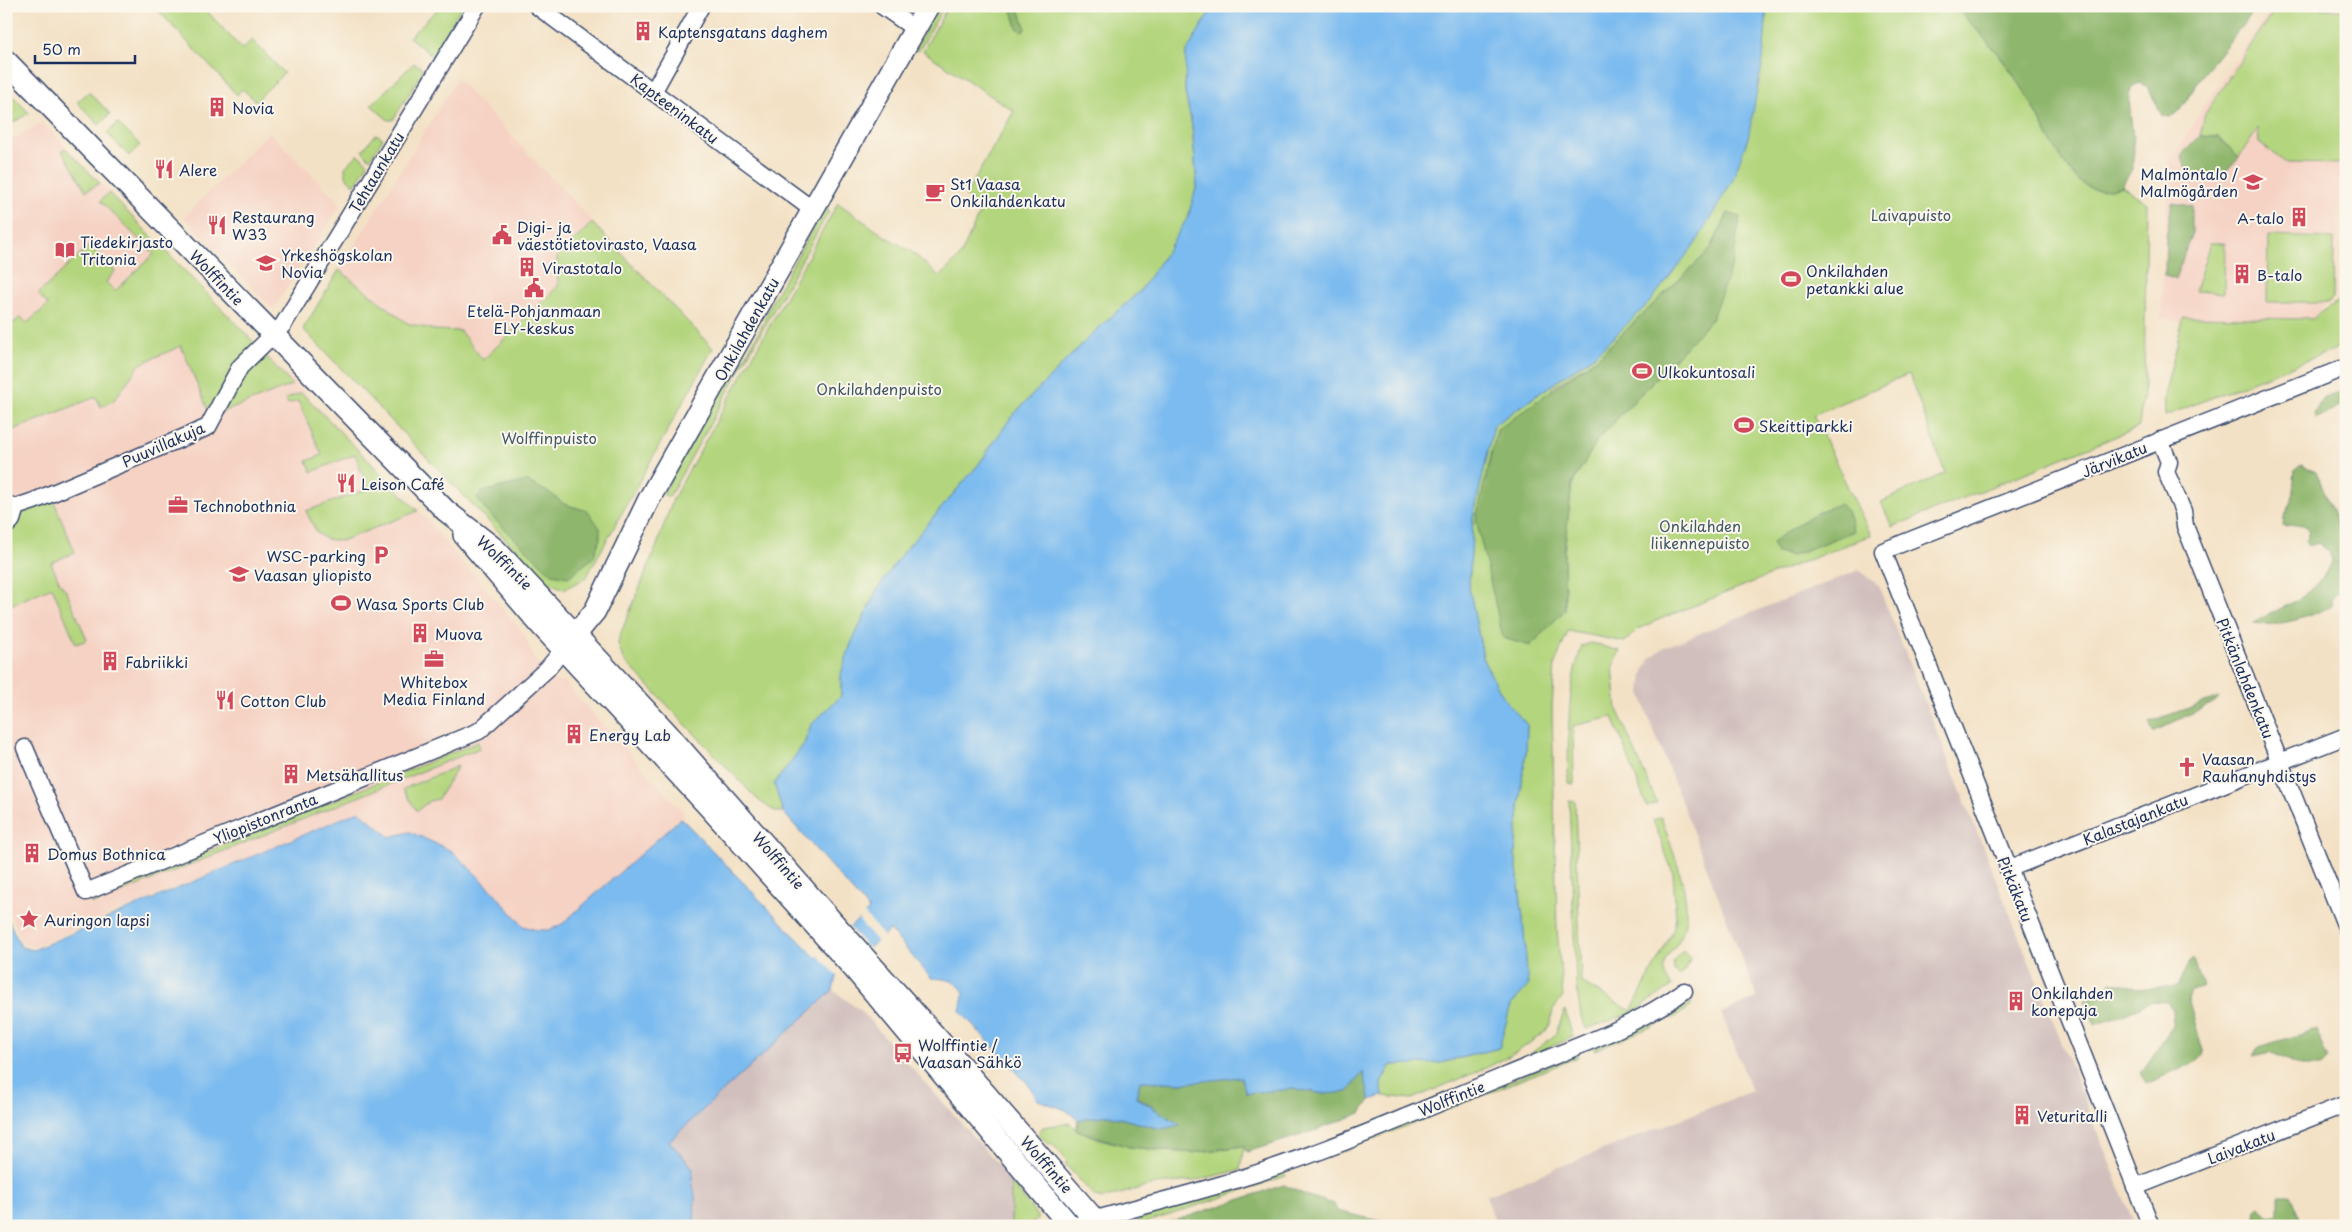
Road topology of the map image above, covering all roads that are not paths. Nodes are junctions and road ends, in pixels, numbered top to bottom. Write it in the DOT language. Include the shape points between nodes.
graph roads {
  1 [pos="477,6"];
  2 [pos="537,6"];
  3 [pos="701,6"];
  4 [pos="882,6"];
  5 [pos="928,6"];
  6 [pos="915,29"];
  7 [pos="6,61"];
  8 [pos="653,92"];
  9 [pos="813,210"];
  10 [pos="273,336"];
  11 [pos="2346,367"];
  12 [pos="2160,440"];
  13 [pos="11,505"];
  14 [pos="6,526"];
  15 [pos="1883,551"];
  16 [pos="569,642"];
  17 [pos="2346,736"];
  18 [pos="25,748"];
  19 [pos="2280,761"];
  20 [pos="2008,869"];
  21 [pos="2346,927"];
  22 [pos="862,966"];
  23 [pos="1684,991"];
  24 [pos="2346,1104"];
  25 [pos="2135,1187"];
  26 [pos="1098,1222"];
  27 [pos="1070,1226"];
  28 [pos="1074,1226"];
  29 [pos="2151,1226"];
  1 -- 10 [label="street, Tehtaankatu" via="283,325"];
  2 -- 8 [label="street, Kapteeninkatu"];
  3 -- 8 [label="street"];
  4 -- 6 [label="street"];
  5 -- 6 [label="main road, Onkilahdenkatu"];
  6 -- 9 [label="main road, Onkilahdenkatu"];
  7 -- 10 [label="main road, Wolffintie"];
  8 -- 9 [label="street, Kapteeninkatu"];
  9 -- 16 [label="main road, Onkilahdenkatu" via="649,499 594,611"];
  10 -- 13 [label="street, Puuvillakuja" via="240,366 208,427"];
  10 -- 16 [label="main road, Wolffintie" via="450,514 474,549"];
  11 -- 12 [label="street, Järvikatu"];
  12 -- 15 [label="street, Järvikatu"];
  12 -- 19 [label="street, Pitkänlahdenkatu" via="2169,462 2166,472 2183,511 2185,526"];
  13 -- 14 [label="street, Puuvillakuja" via="12,520"];
  15 -- 20 [label="street, Pitkäkatu"];
  16 -- 18 [label="street, Yliopistonranta" via="547,670 479,731 86,892"];
  16 -- 22 [label="main road, Wolffintie" via="710,808"];
  17 -- 19 [label="street, Kalastajankatu"];
  19 -- 20 [label="street, Kalastajankatu"];
  19 -- 21 [label="street, Pitkänlahdenkatu"];
  20 -- 25 [label="street, Pitkäkatu"];
  22 -- 26 [label="main road, Wolffintie"];
  22 -- 27 [label="main road, Wolffintie"];
  23 -- 26 [label="street, Wolffintie" via="1648,1014 1596,1038 1384,1125 1243,1178"];
  24 -- 25 [label="street, Laivakatu"];
  25 -- 29 [label="street, Pitkäkatu"];
  26 -- 28 [label="street, Wolffintie"];
}
